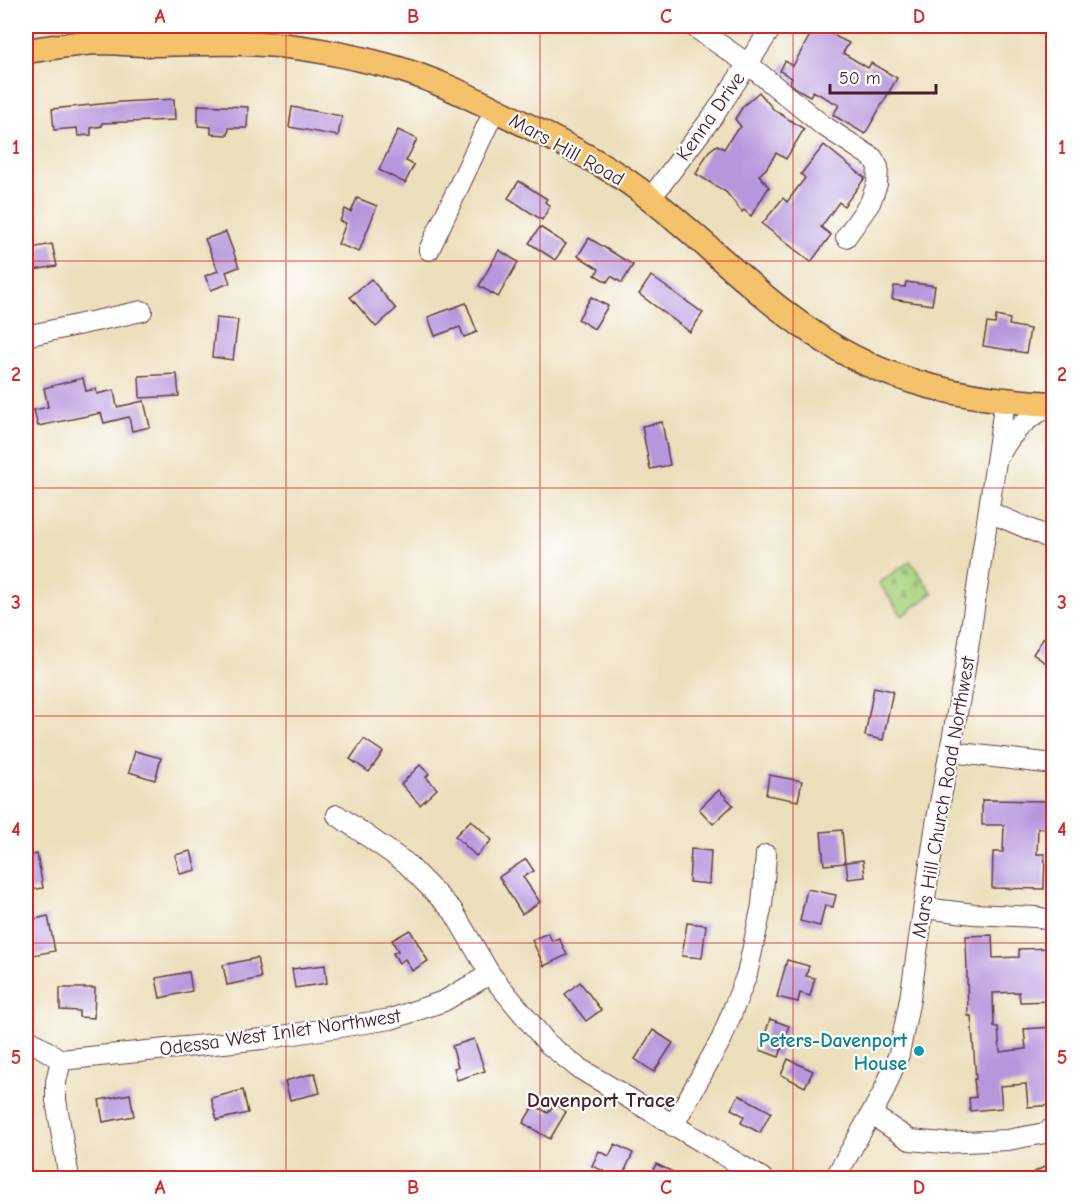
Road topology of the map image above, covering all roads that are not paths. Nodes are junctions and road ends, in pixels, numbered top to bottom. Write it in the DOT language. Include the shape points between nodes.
graph roads {
  1 [pos="693,26"];
  2 [pos="768,33"];
  3 [pos="26,51"];
  4 [pos="748,64"];
  5 [pos="495,109"];
  6 [pos="651,199"];
  7 [pos="846,237"];
  8 [pos="429,250"];
  9 [pos="142,311"];
  10 [pos="26,336"];
  11 [pos="1005,401"];
  12 [pos="1053,405"];
  13 [pos="996,462"];
  14 [pos="989,512"];
  15 [pos="1053,542"];
  16 [pos="951,752"];
  17 [pos="1053,764"];
  18 [pos="337,815"];
  19 [pos="766,855"];
  20 [pos="924,908"];
  21 [pos="1053,921"];
  22 [pos="490,974"];
  23 [pos="26,1038"];
  24 [pos="62,1060"];
  25 [pos="871,1114"];
  26 [pos="673,1126"];
  27 [pos="1053,1126"];
  28 [pos="69,1179"];
  29 [pos="762,1179"];
  30 [pos="835,1179"];
  1 -- 4 [label="street"];
  2 -- 4 [label="street, Kenna Drive"];
  3 -- 5 [label="main road, Mars Hill Road" via="98,42 264,44 384,65"];
  4 -- 6 [label="street, Kenna Drive"];
  4 -- 7 [label="street" via="821,124 873,158 878,167 877,183 870,203"];
  5 -- 6 [label="main road, Mars Hill Road" via="600,163"];
  5 -- 8 [label="street"];
  6 -- 11 [label="main road, Mars Hill Road" via="769,300 840,350 912,382"];
  9 -- 10 [label="street"];
  11 -- 12 [label="main road, Mars Hill Road"];
  11 -- 13 [label="street, Mars Hill Church Road Northwest"];
  12 -- 13 [label="street" via="1008,437"];
  13 -- 14 [label="street, Mars Hill Church Road Northwest"];
  14 -- 15 [label="street"];
  14 -- 16 [label="street, Mars Hill Church Road Northwest"];
  16 -- 17 [label="street"];
  16 -- 20 [label="street, Mars Hill Church Road Northwest"];
  18 -- 22 [label="street" via="406,863 453,911"];
  19 -- 26 [label="street" via="762,905 747,974 722,1038"];
  20 -- 21 [label="street"];
  20 -- 25 [label="street, Mars Hill Church Road Northwest" via="899,1054"];
  22 -- 24 [label="street, Odessa West Inlet Northwest" via="444,1001 391,1019 262,1039"];
  22 -- 26 [label="street" via="547,1043"];
  23 -- 24 [label="street"];
  24 -- 28 [label="street" via="56,1100"];
  25 -- 27 [label="street" via="910,1140 943,1143 1008,1140 1045,1133"];
  25 -- 30 [label="street, Mars Hill Church Road Northwest"];
  26 -- 29 [label="street"];
}
